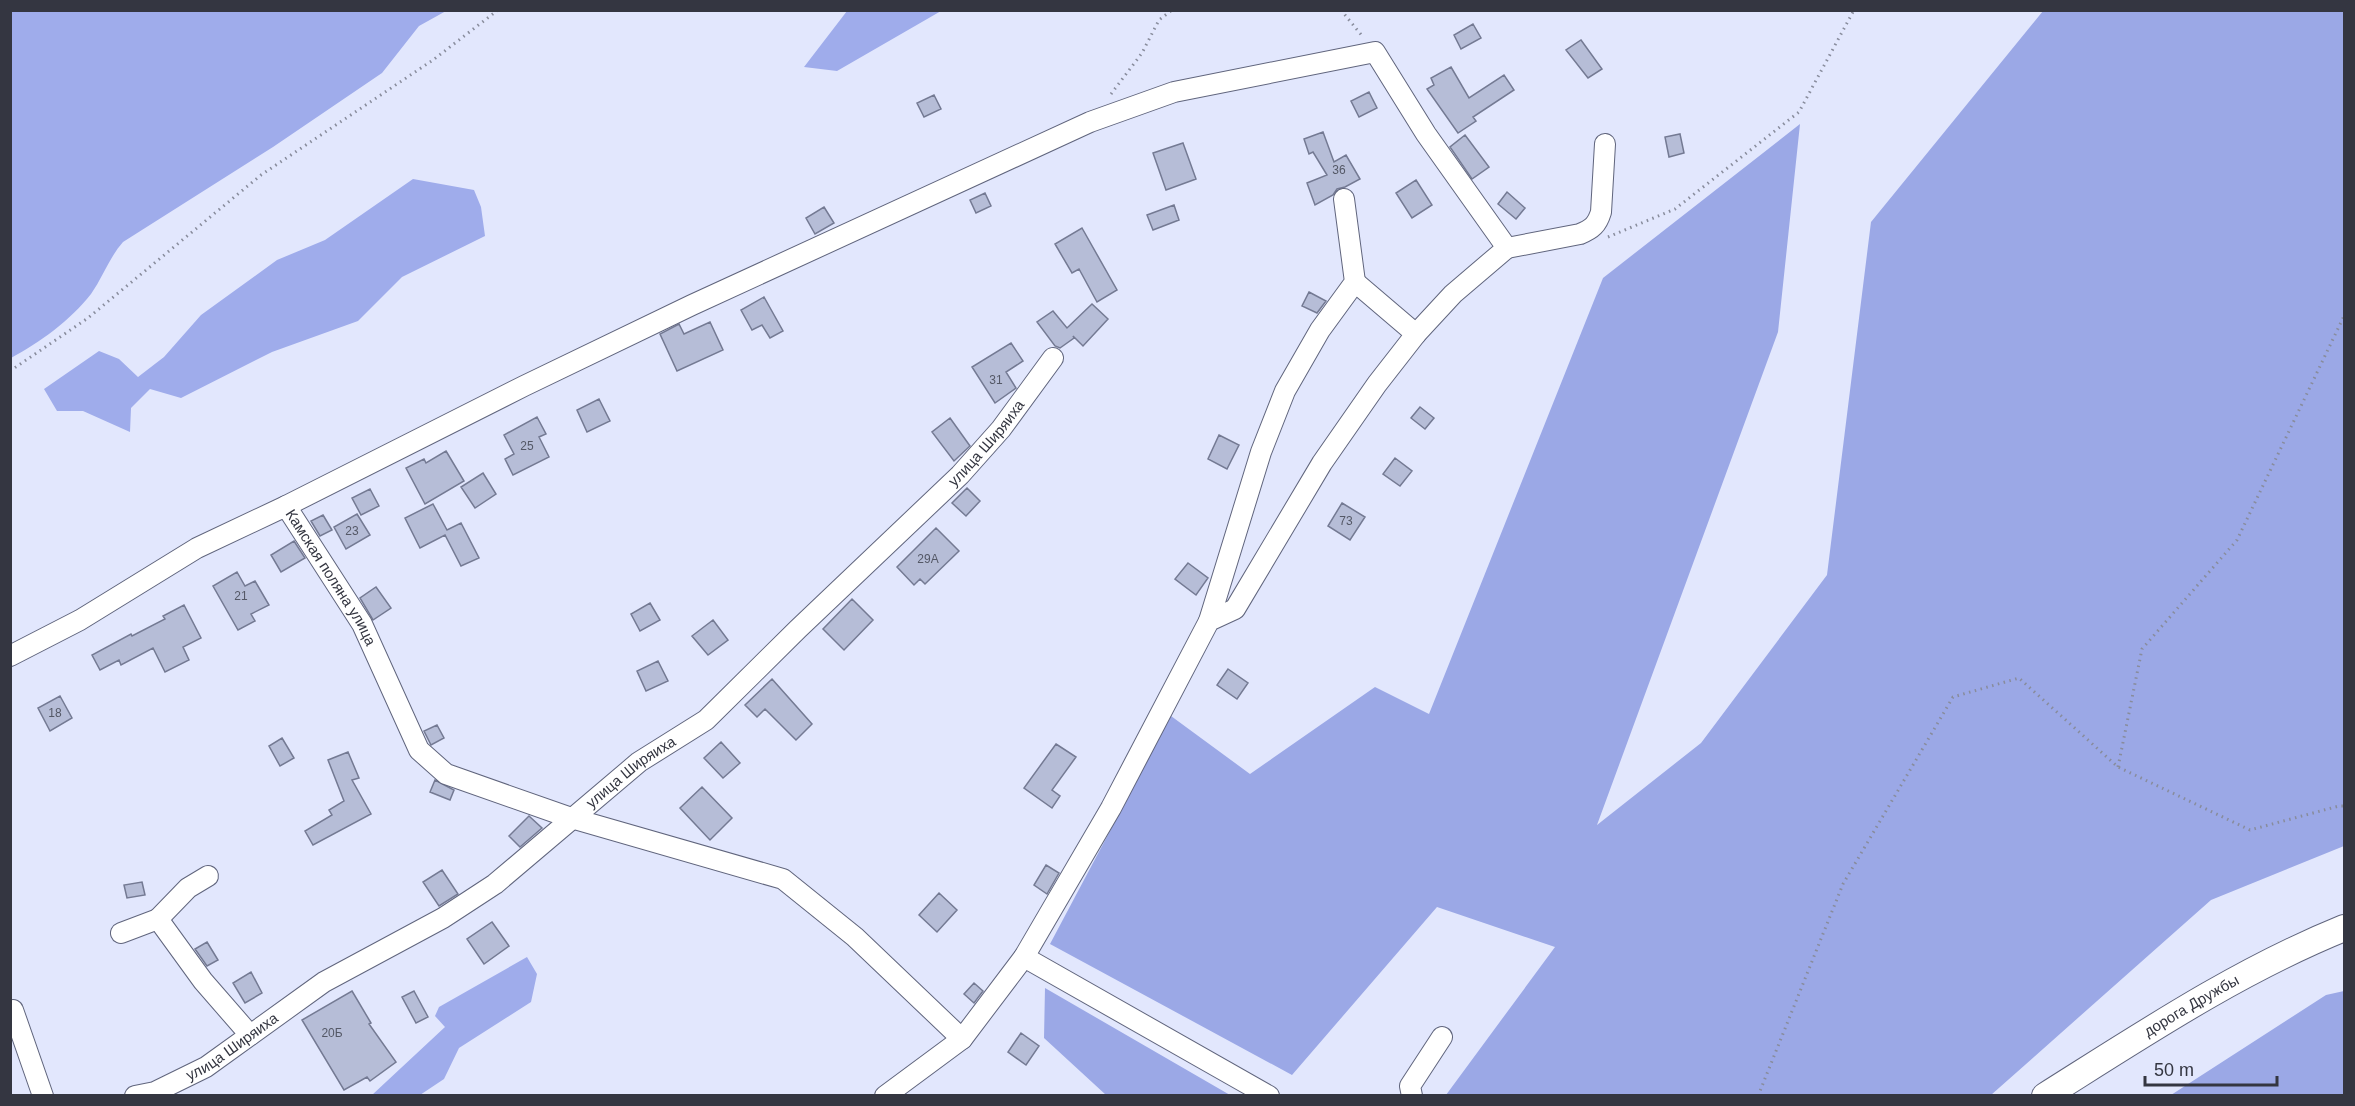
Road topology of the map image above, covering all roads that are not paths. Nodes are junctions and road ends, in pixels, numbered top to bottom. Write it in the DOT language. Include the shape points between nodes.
graph roads {
  1 [pos="1605,144"];
  2 [pos="1344,199"];
  3 [pos="1507,248"];
  4 [pos="1355,282"];
  5 [pos="1416,334"];
  6 [pos="1053,358"];
  7 [pos="286,506"];
  8 [pos="1209,621"];
  9 [pos="10,656"];
  10 [pos="571,818"];
  11 [pos="207,876"];
  12 [pos="158,919"];
  13 [pos="2344,928"];
  14 [pos="121,933"];
  15 [pos="1024,957"];
  16 [pos="13,1010"];
  17 [pos="250,1035"];
  18 [pos="1442,1036"];
  19 [pos="963,1039"];
  20 [pos="43,1095"];
  21 [pos="135,1095"];
  22 [pos="885,1095"];
  23 [pos="1266,1095"];
  24 [pos="1412,1095"];
  25 [pos="2045,1095"];
  1 -- 3 [label="street" via="1598,222 1580,234"];
  2 -- 4 [label="street"];
  3 -- 5 [label="street" via="1453,294"];
  3 -- 7 [label="street" via="1426,134 1375,52 1174,92 1090,122 692,305"];
  4 -- 5 [label="street"];
  4 -- 8 [label="street" via="1320,330 1286,391 1261,452"];
  5 -- 8 [label="street" via="1322,464 1235,609"];
  6 -- 10 [label="street, улица Ширяиха" via="1001,429 960,475 706,720 639,762"];
  7 -- 9 [label="street, Камская поляна улица" via="197,549 80,620"];
  7 -- 10 [label="street, Камская поляна улица" via="362,624 419,750 446,774"];
  8 -- 15 [label="street" via="1111,807"];
  10 -- 17 [label="street, улица Ширяиха" via="495,884 444,918 324,982"];
  10 -- 19 [label="street, Камская поляна улица" via="783,879 855,937"];
  11 -- 12 [label="street" via="188,888"];
  12 -- 14 [label="street"];
  12 -- 17 [label="street" via="203,981"];
  13 -- 25 [label="main road, дорога Дружбы" via="2279,956"];
  15 -- 19 [label="street"];
  15 -- 23 [label="street"];
  16 -- 20 [label="street"];
  17 -- 21 [label="street, улица Ширяиха" via="206,1066 155,1092"];
  18 -- 24 [label="street" via="1410,1086"];
  19 -- 22 [label="street"];
}
